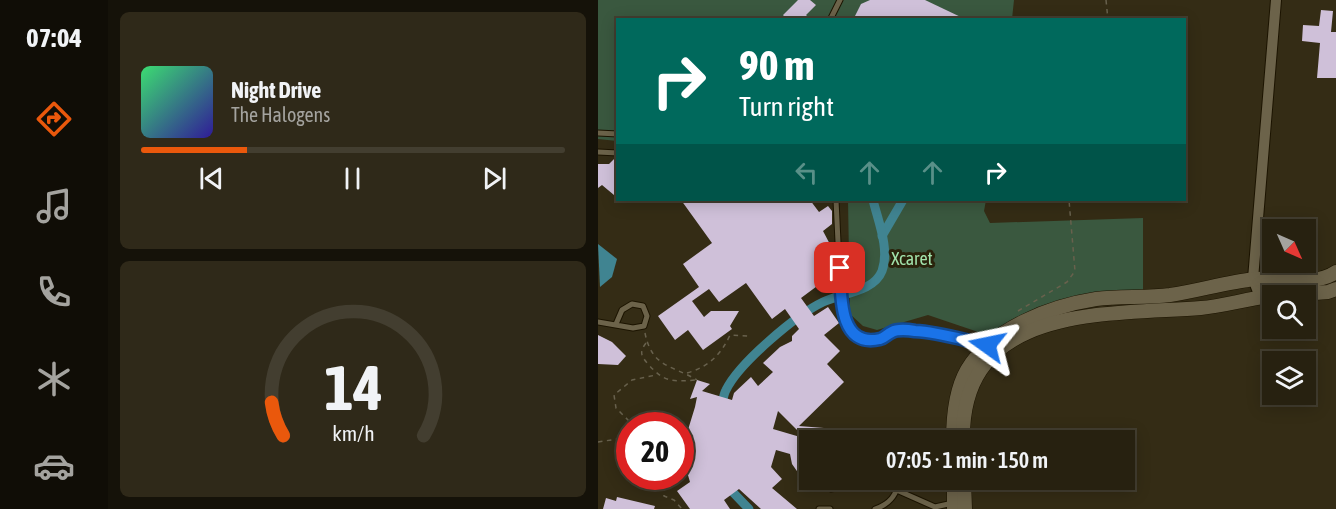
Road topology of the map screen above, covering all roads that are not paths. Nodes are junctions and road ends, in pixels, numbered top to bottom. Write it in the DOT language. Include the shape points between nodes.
graph roads {
  1 [pos="841,0"];
  2 [pos="1276,0"];
  3 [pos="831,18"];
  4 [pos="598,133"];
  5 [pos="616,134"];
  6 [pos="598,152"];
  7 [pos="616,153"];
  8 [pos="836,201"];
  9 [pos="1336,272"];
  10 [pos="1253,279"];
  11 [pos="1262,288"];
  12 [pos="1336,288"];
  13 [pos="1316,293"];
  14 [pos="1262,297"];
  15 [pos="598,322"];
  16 [pos="616,324"];
  17 [pos="993,347"];
  18 [pos="955,430"];
  19 [pos="964,430"];
  20 [pos="897,490"];
  21 [pos="956,490"];
  22 [pos="962,490"];
  23 [pos="960,506"];
  24 [pos="819,509"];
  25 [pos="830,509"];
  26 [pos="875,509"];
  1 -- 3 [label="lane"];
  2 -- 10 [label="street"];
  4 -- 5 [label="lane"];
  6 -- 7 [label="lane"];
  8 -- 17 [label="lane" via="841,305 850,330 873,340 883,339 892,331 914,330"];
  9 -- 10 [label="street" via="1312,280"];
  10 -- 11 [label="street"];
  10 -- 17 [label="street" via="1168,295 1096,299 1062,307 1033,319"];
  12 -- 13 [label="street"];
  14 -- 17 [label="street" via="1204,308 1097,313 1066,319"];
  15 -- 16 [label="lane"];
  16 -- 16 [label="lane" via="644,326 647,316 643,306 632,304 622,310"];
  17 -- 18 [label="street" via="967,370 957,400"];
  17 -- 19 [label="street" via="968,398"];
  20 -- 23 [label="lane" via="935,507"];
  20 -- 26 [label="lane" via="884,506"];
  21 -- 23 [label="street"];
  22 -- 23 [label="street"];
  24 -- 25 [label="lane"];
}
